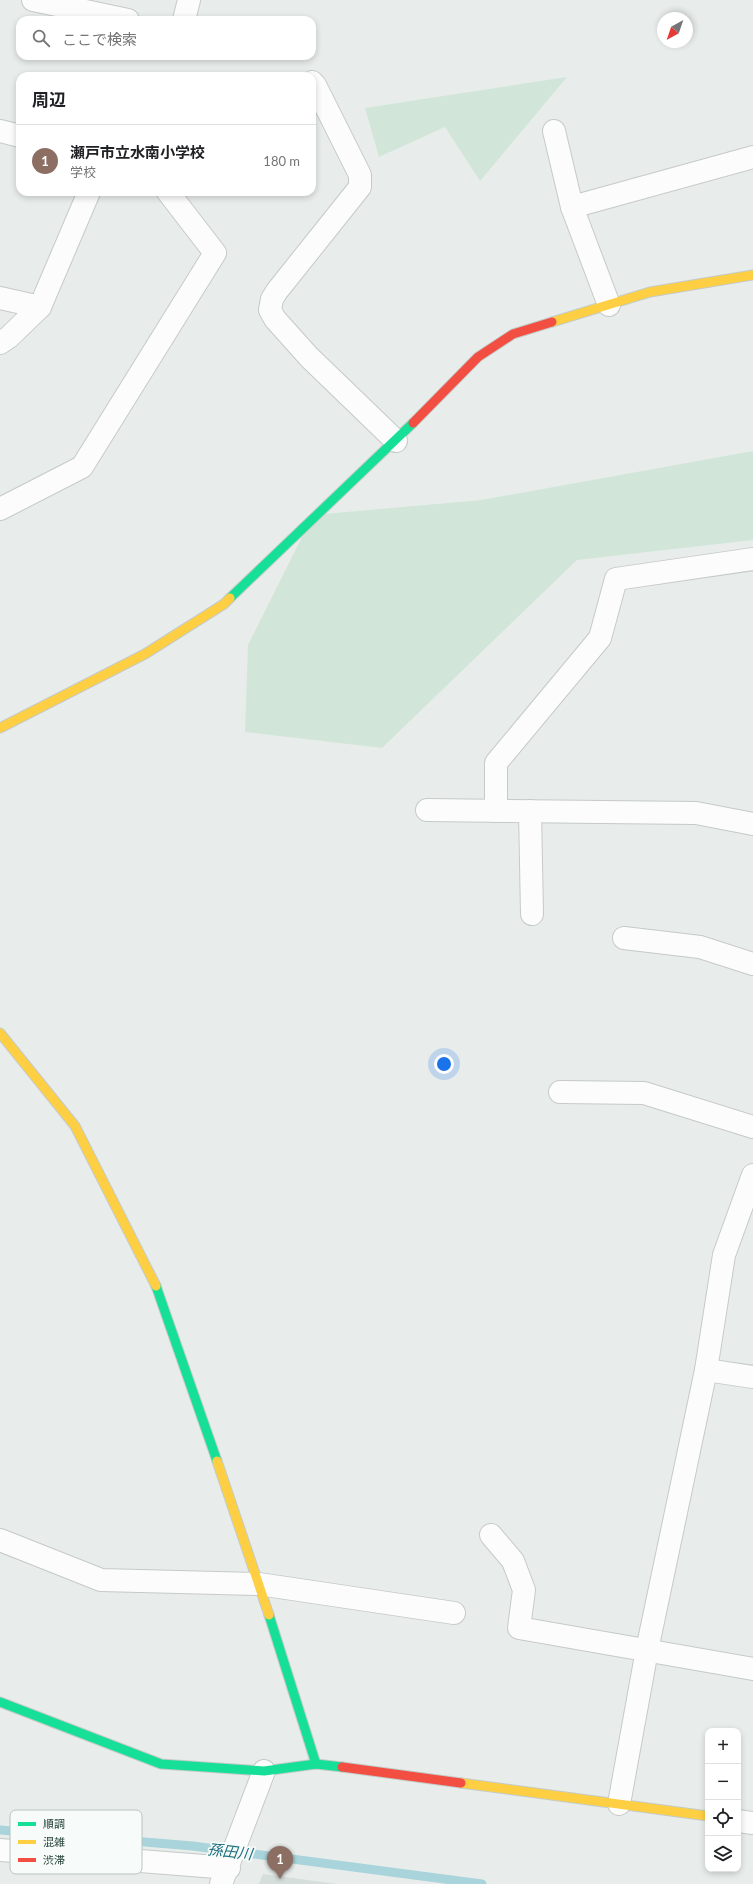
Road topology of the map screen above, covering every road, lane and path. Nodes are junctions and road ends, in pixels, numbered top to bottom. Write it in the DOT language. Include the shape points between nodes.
graph roads {
  1 [pos="33,0"];
  2 [pos="188,0"];
  3 [pos="109,16"];
  4 [pos="185,16"];
  5 [pos="316,87"];
  6 [pos="0,131"];
  7 [pos="554,131"];
  8 [pos="16,135"];
  9 [pos="753,157"];
  10 [pos="87,196"];
  11 [pos="175,196"];
  12 [pos="572,207"];
  13 [pos="753,274"];
  14 [pos="0,298"];
  15 [pos="609,305"];
  16 [pos="40,306"];
  17 [pos="0,343"];
  18 [pos="396,441"];
  19 [pos="0,509"];
  20 [pos="753,559"];
  21 [pos="0,728"];
  22 [pos="427,810"];
  23 [pos="496,811"];
  24 [pos="530,811"];
  25 [pos="753,824"];
  26 [pos="532,914"];
  27 [pos="624,938"];
  28 [pos="753,964"];
  29 [pos="0,1033"];
  30 [pos="560,1092"];
  31 [pos="753,1127"];
  32 [pos="753,1176"];
  33 [pos="706,1370"];
  34 [pos="753,1377"];
  35 [pos="491,1535"];
  36 [pos="0,1540"];
  37 [pos="259,1584"];
  38 [pos="454,1613"];
  39 [pos="647,1650"];
  40 [pos="753,1669"];
  41 [pos="0,1702"];
  42 [pos="316,1764"];
  43 [pos="264,1772"];
  44 [pos="619,1804"];
  45 [pos="705,1816"];
  46 [pos="741,1821"];
  47 [pos="753,1823"];
  48 [pos="0,1850"];
  49 [pos="10,1851"];
  50 [pos="142,1864"];
  51 [pos="227,1872"];
  1 -- 3 [label="street"];
  2 -- 4 [label="street"];
  5 -- 18 [label="street" via="360,175 360,187 277,291 270,310 309,357"];
  6 -- 8 [label="street"];
  7 -- 12 [label="street"];
  9 -- 12 [label="street"];
  10 -- 16 [label="street"];
  11 -- 19 [label="street" via="215,253 82,467"];
  12 -- 15 [label="street"];
  13 -- 15 [label="street" via="650,292"];
  14 -- 16 [label="street"];
  15 -- 18 [label="street" via="513,334 478,357"];
  16 -- 17 [label="street"];
  18 -- 21 [label="street" via="224,604 146,654"];
  20 -- 23 [label="street" via="616,579 600,638 496,763"];
  22 -- 23 [label="street"];
  23 -- 24 [label="street"];
  24 -- 25 [label="street" via="696,813"];
  24 -- 26 [label="street"];
  27 -- 28 [label="street" via="700,947"];
  29 -- 37 [label="street" via="75,1126 159,1292"];
  30 -- 31 [label="street" via="644,1094"];
  32 -- 33 [label="street" via="724,1255"];
  33 -- 34 [label="street"];
  33 -- 39 [label="street"];
  35 -- 39 [label="street" via="513,1561 524,1590 519,1628"];
  36 -- 37 [label="street" via="101,1580"];
  37 -- 38 [label="street"];
  37 -- 42 [label="street"];
  39 -- 40 [label="street"];
  39 -- 44 [label="street"];
  41 -- 43 [label="street" via="161,1764"];
  42 -- 43 [label="street"];
  42 -- 44 [label="street"];
  43 -- 51 [label="street"];
  44 -- 45 [label="street"];
  46 -- 47 [label="street"];
  48 -- 49 [label="street"];
  50 -- 51 [label="street"];
}
